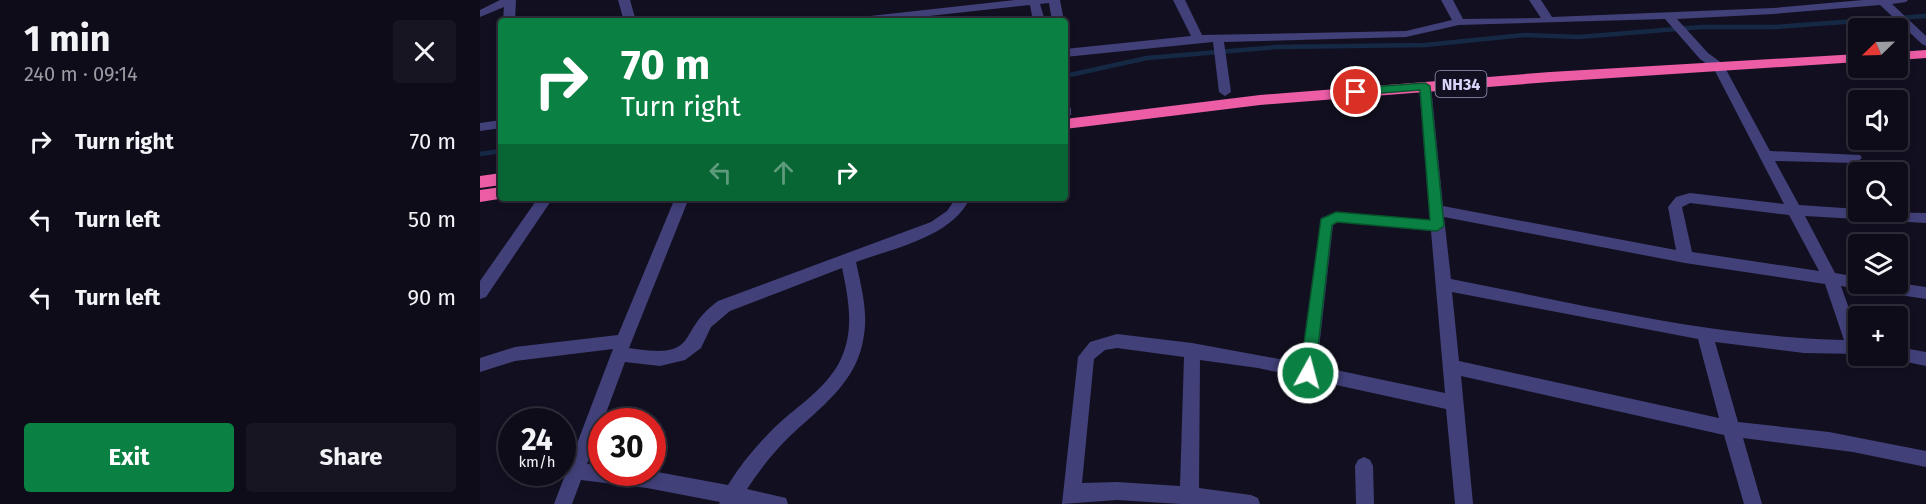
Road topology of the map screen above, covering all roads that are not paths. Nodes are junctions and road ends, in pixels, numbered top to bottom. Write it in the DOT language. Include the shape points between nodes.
graph roads {
  1 [pos="510,0"];
  2 [pos="624,0"];
  3 [pos="916,0"];
  4 [pos="1054,0"];
  5 [pos="1179,0"];
  6 [pos="1447,0"];
  7 [pos="1535,0"];
  8 [pos="1902,0"];
  9 [pos="1038,1"];
  10 [pos="1883,2"];
  11 [pos="480,14"];
  12 [pos="917,14"];
  13 [pos="1667,15"];
  14 [pos="509,18"];
  15 [pos="629,18"];
  16 [pos="880,18"];
  17 [pos="1039,18"];
  18 [pos="1058,18"];
  19 [pos="1549,21"];
  20 [pos="1459,22"];
  21 [pos="1198,39"];
  22 [pos="1926,42"];
  23 [pos="1219,44"];
  24 [pos="1908,44"];
  25 [pos="1848,48"];
  26 [pos="1068,52"];
  27 [pos="1926,54"];
  28 [pos="1908,55"];
  29 [pos="1704,56"];
  30 [pos="1848,59"];
  31 [pos="1719,67"];
  32 [pos="1425,86"];
  33 [pos="1225,92"];
  34 [pos="1068,111"];
  35 [pos="498,124"];
  36 [pos="1068,124"];
  37 [pos="480,127"];
  38 [pos="1766,156"];
  39 [pos="1855,158"];
  40 [pos="498,179"];
  41 [pos="480,182"];
  42 [pos="498,193"];
  43 [pos="480,196"];
  44 [pos="544,201"];
  45 [pos="681,201"];
  46 [pos="961,201"];
  47 [pos="1794,210"];
  48 [pos="1437,218"];
  49 [pos="1926,218"];
  50 [pos="1685,256"];
  51 [pos="848,258"];
  52 [pos="1831,280"];
  53 [pos="1443,284"];
  54 [pos="480,293"];
  55 [pos="1926,293"];
  56 [pos="1848,326"];
  57 [pos="1705,334"];
  58 [pos="1848,347"];
  59 [pos="622,348"];
  60 [pos="1192,350"];
  61 [pos="1908,356"];
  62 [pos="1926,359"];
  63 [pos="480,365"];
  64 [pos="1453,367"];
  65 [pos="1308,373"];
  66 [pos="1455,403"];
  67 [pos="1731,429"];
  68 [pos="1926,459"];
  69 [pos="1364,466"];
  70 [pos="576,471"];
  71 [pos="570,486"];
  72 [pos="1189,496"];
  73 [pos="1072,498"];
  74 [pos="730,499"];
  75 [pos="1467,503"];
  76 [pos="563,504"];
  77 [pos="780,504"];
  78 [pos="1251,504"];
  79 [pos="1365,504"];
  80 [pos="1753,504"];
  1 -- 11 [label="street"];
  1 -- 14 [label="street"];
  2 -- 15 [label="street"];
  3 -- 12 [label="street"];
  4 -- 18 [label="street"];
  5 -- 21 [label="street"];
  6 -- 20 [label="street"];
  7 -- 19 [label="street"];
  8 -- 10 [label="street"];
  9 -- 12 [label="street"];
  9 -- 17 [label="street"];
  10 -- 13 [label="street"];
  10 -- 22 [label="street"];
  12 -- 16 [label="street"];
  13 -- 19 [label="street"];
  13 -- 29 [label="street"];
  19 -- 20 [label="street"];
  20 -- 23 [label="street" via="1406,34"];
  21 -- 23 [label="street"];
  21 -- 26 [label="street"];
  22 -- 24 [label="highway"];
  23 -- 33 [label="street"];
  25 -- 29 [label="highway, NH34"];
  27 -- 28 [label="highway"];
  29 -- 31 [label="street"];
  29 -- 33 [label="highway, NH34"];
  30 -- 31 [label="highway, NH34"];
  31 -- 32 [label="highway, NH34"];
  31 -- 38 [label="street"];
  32 -- 36 [label="highway, NH34" via="1260,100"];
  32 -- 48 [label="street"];
  33 -- 34 [label="highway, NH34"];
  35 -- 37 [label="street"];
  38 -- 39 [label="street"];
  38 -- 47 [label="street"];
  40 -- 41 [label="highway"];
  42 -- 43 [label="highway"];
  44 -- 54 [label="street"];
  45 -- 59 [label="street"];
  46 -- 51 [label="street" via="953,214 936,226"];
  47 -- 49 [label="street"];
  47 -- 50 [label="street" via="1690,198 1678,201 1675,207"];
  47 -- 52 [label="street"];
  48 -- 50 [label="street"];
  48 -- 53 [label="street"];
  48 -- 65 [label="street" via="1336,217 1326,222"];
  50 -- 52 [label="street"];
  51 -- 59 [label="street" via="723,306 710,316 696,343 684,353 654,359"];
  51 -- 74 [label="street" via="858,305 856,338 846,368 830,390 771,443"];
  52 -- 55 [label="street"];
  52 -- 56 [label="street"];
  53 -- 57 [label="street"];
  53 -- 64 [label="street"];
  57 -- 58 [label="street" via="1804,346"];
  57 -- 67 [label="street"];
  59 -- 63 [label="street" via="515,354"];
  59 -- 70 [label="street"];
  60 -- 65 [label="street"];
  60 -- 72 [label="street"];
  60 -- 73 [label="street" via="1117,340 1092,348 1086,357"];
  61 -- 62 [label="street"];
  64 -- 66 [label="street"];
  64 -- 67 [label="street"];
  65 -- 66 [label="street"];
  66 -- 75 [label="street"];
  67 -- 68 [label="street" via="1875,447"];
  67 -- 80 [label="street"];
  69 -- 79 [label="street"];
  70 -- 74 [label="street" via="647,479"];
  71 -- 76 [label="street"];
  72 -- 73 [label="street" via="1102,490"];
  72 -- 78 [label="street"];
  74 -- 77 [label="street"];
}
